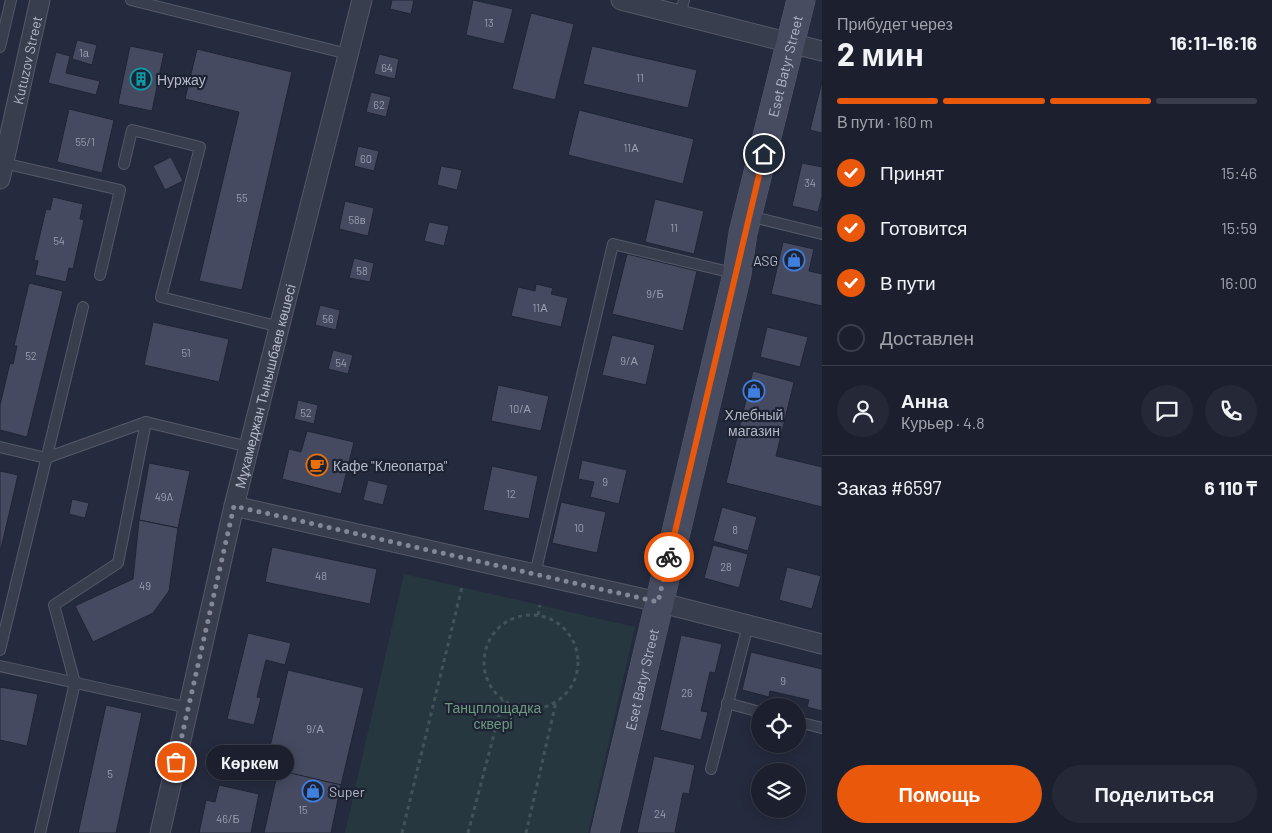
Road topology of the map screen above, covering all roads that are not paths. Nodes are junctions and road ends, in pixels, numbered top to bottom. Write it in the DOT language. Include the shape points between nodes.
graph roads {
  1 [pos="11,0"];
  2 [pos="40,0"];
  3 [pos="131,0"];
  4 [pos="362,0"];
  5 [pos="621,0"];
  6 [pos="801,0"];
  7 [pos="682,8"];
  8 [pos="791,42"];
  9 [pos="0,47"];
  10 [pos="822,50"];
  11 [pos="348,54"];
  12 [pos="124,164"];
  13 [pos="2,171"];
  14 [pos="748,216"];
  15 [pos="822,234"];
  16 [pos="737,274"];
  17 [pos="100,275"];
  18 [pos="83,308"];
  19 [pos="280,326"];
  20 [pos="146,422"];
  21 [pos="0,446"];
  22 [pos="249,447"];
  23 [pos="46,458"];
  24 [pos="234,506"];
  25 [pos="535,574"];
  26 [pos="658,602"];
  27 [pos="748,625"];
  28 [pos="822,644"];
  29 [pos="0,650"];
  30 [pos="0,666"];
  31 [pos="75,683"];
  32 [pos="727,703"];
  33 [pos="189,708"];
  34 [pos="751,710"];
  35 [pos="806,724"];
  36 [pos="822,728"];
  37 [pos="711,769"];
  38 [pos="40,833"];
  39 [pos="160,833"];
  40 [pos="605,833"];
  1 -- 9 [label="lane"];
  2 -- 13 [label="street, Kutuzov Street"];
  3 -- 11 [label="lane"];
  4 -- 11 [label="street, Мұхамеджан Тынышбаев көшесі"];
  5 -- 7 [label="street"];
  6 -- 8 [label="street, Eset Batyr Street"];
  7 -- 8 [label="street"];
  8 -- 10 [label="street"];
  8 -- 14 [label="street, Eset Batyr Street"];
  11 -- 19 [label="street, Мұхамеджан Тынышбаев көшесі"];
  12 -- 19 [label="lane" via="132,130 200,147 161,297"];
  13 -- 17 [label="lane" via="120,190"];
  14 -- 15 [label="lane"];
  14 -- 16 [label="street, Eset Batyr Street"];
  16 -- 25 [label="lane" via="613,244"];
  16 -- 26 [label="street, Eset Batyr Street"];
  18 -- 23 [label="lane"];
  19 -- 22 [label="street, Мұхамеджан Тынышбаев көшесі"];
  20 -- 22 [label="lane"];
  20 -- 23 [label="lane"];
  20 -- 31 [label="lane" via="118,563 54,604"];
  21 -- 23 [label="lane"];
  22 -- 24 [label="street, Мұхамеджан Тынышбаев көшесі"];
  23 -- 29 [label="lane"];
  24 -- 25 [label="street"];
  24 -- 33 [label="street, Мұхамеджан Тынышбаев көшесі"];
  25 -- 26 [label="street"];
  26 -- 27 [label="street"];
  26 -- 40 [label="street, Eset Batyr Street"];
  27 -- 28 [label="street"];
  27 -- 32 [label="lane"];
  30 -- 31 [label="lane"];
  31 -- 33 [label="lane"];
  31 -- 38 [label="lane"];
  32 -- 34 [label="lane"];
  32 -- 37 [label="lane"];
  33 -- 39 [label="street, Мұхамеджан Тынышбаев көшесі"];
  35 -- 36 [label="lane"];
}
